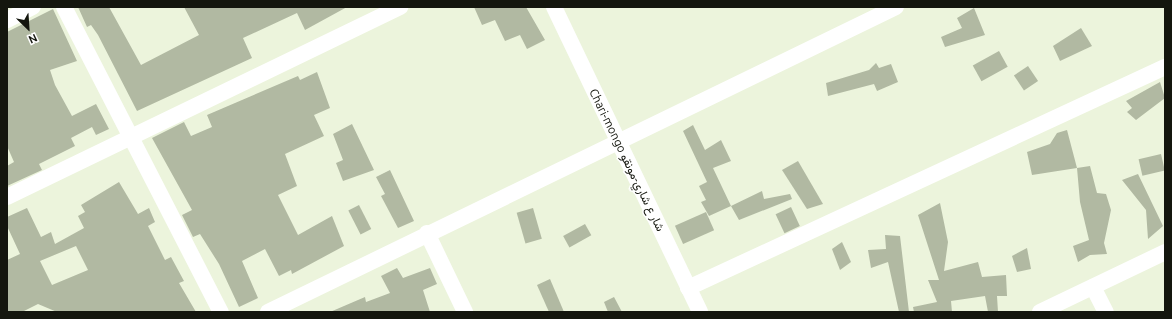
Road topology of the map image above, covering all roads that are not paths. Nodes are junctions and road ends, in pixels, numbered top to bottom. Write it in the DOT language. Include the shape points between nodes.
graph roads {
  1 [pos="33,7"];
  2 [pos="64,7"];
  3 [pos="400,7"];
  4 [pos="554,7"];
  5 [pos="896,7"];
  6 [pos="7,20"];
  7 [pos="1165,66"];
  8 [pos="132,134"];
  9 [pos="618,142"];
  10 [pos="7,197"];
  11 [pos="428,233"];
  12 [pos="1165,252"];
  13 [pos="1093,287"];
  14 [pos="688,288"];
  15 [pos="221,312"];
  16 [pos="268,312"];
  17 [pos="465,312"];
  18 [pos="700,312"];
  19 [pos="1040,312"];
  20 [pos="1106,312"];
  1 -- 6 [label="street"];
  2 -- 8 [label="street"];
  3 -- 8 [label="street"];
  4 -- 9 [label="street, Chari-mongo شار ع شاري-مونقو"];
  5 -- 9 [label="street"];
  7 -- 14 [label="street"];
  8 -- 10 [label="street"];
  8 -- 15 [label="street"];
  9 -- 11 [label="street"];
  9 -- 14 [label="street, Chari-mongo شار ع شاري-مونقو"];
  11 -- 16 [label="street"];
  11 -- 17 [label="street"];
  12 -- 13 [label="street"];
  13 -- 19 [label="street"];
  13 -- 20 [label="street"];
  14 -- 18 [label="street, Chari-mongo شار ع شاري-مونقو"];
}
